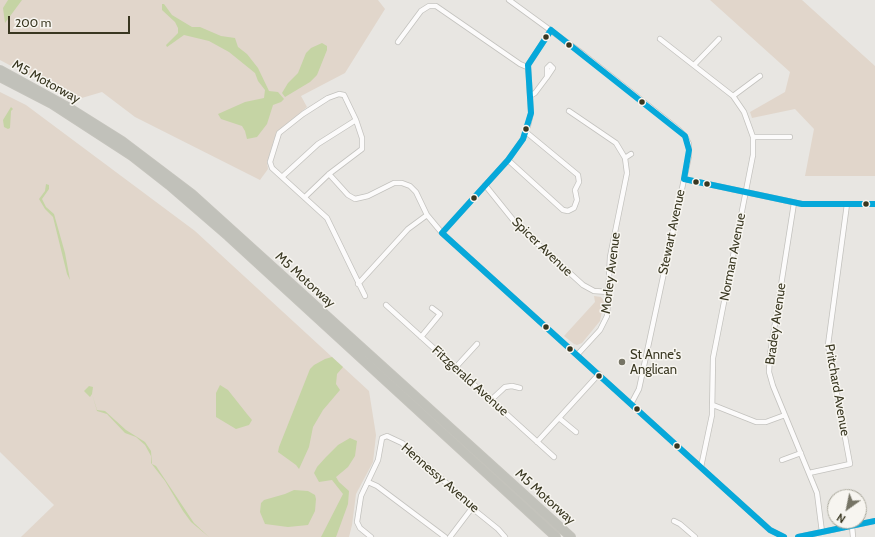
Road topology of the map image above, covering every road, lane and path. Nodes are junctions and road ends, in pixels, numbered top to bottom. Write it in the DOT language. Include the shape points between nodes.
graph roads {
  1 [pos="509,0"];
  2 [pos="551,30"];
  3 [pos="660,39"];
  4 [pos="719,39"];
  5 [pos="398,42"];
  6 [pos="694,65"];
  7 [pos="527,67"];
  8 [pos="0,70"];
  9 [pos="760,76"];
  10 [pos="0,77"];
  11 [pos="547,77"];
  12 [pos="530,96"];
  13 [pos="733,96"];
  14 [pos="569,111"];
  15 [pos="356,120"];
  16 [pos="526,132"];
  17 [pos="753,137"];
  18 [pos="790,137"];
  19 [pos="631,154"];
  20 [pos="625,158"];
  21 [pos="508,160"];
  22 [pos="329,174"];
  23 [pos="282,177"];
  24 [pos="684,179"];
  25 [pos="486,185"];
  26 [pos="746,192"];
  27 [pos="304,197"];
  28 [pos="794,203"];
  29 [pos="847,204"];
  30 [pos="875,204"];
  31 [pos="427,215"];
  32 [pos="442,233"];
  33 [pos="358,284"];
  34 [pos="609,292"];
  35 [pos="365,296"];
  36 [pos="386,306"];
  37 [pos="432,308"];
  38 [pos="421,336"];
  39 [pos="478,344"];
  40 [pos="578,355"];
  41 [pos="455,368"];
  42 [pos="599,374"];
  43 [pos="520,388"];
  44 [pos="491,400"];
  45 [pos="631,404"];
  46 [pos="713,405"];
  47 [pos="785,415"];
  48 [pos="560,418"];
  49 [pos="576,432"];
  50 [pos="537,442"];
  51 [pos="801,453"];
  52 [pos="554,457"];
  53 [pos="782,460"];
  54 [pos="701,467"];
  55 [pos="809,473"];
  56 [pos="368,482"];
  57 [pos="472,508"];
  58 [pos="674,521"];
  59 [pos="837,529"];
  60 [pos="689,532"];
  61 [pos="822,532"];
  62 [pos="371,537"];
  63 [pos="445,537"];
  64 [pos="450,537"];
  65 [pos="505,537"];
  66 [pos="556,537"];
  67 [pos="571,537"];
  68 [pos="684,537"];
  69 [pos="695,537"];
  70 [pos="784,537"];
  71 [pos="798,537"];
  1 -- 2 [label="street, Stewart Avenue"];
  2 -- 7 [label="street" via="530,58"];
  2 -- 24 [label="street, Stewart Avenue" via="685,136 690,150"];
  3 -- 6 [label="street, Norman Avenue"];
  4 -- 6 [label="street"];
  5 -- 7 [label="street" via="417,15 426,7 436,6"];
  6 -- 13 [label="street, Norman Avenue"];
  7 -- 12 [label="street"];
  8 -- 67 [label="highway, M5 Motorway" via="66,106 122,142 192,194"];
  9 -- 13 [label="street"];
  10 -- 66 [label="highway, M5 Motorway" via="52,104 132,156 169,185"];
  11 -- 12 [label="street"];
  12 -- 16 [label="street" via="531,113"];
  13 -- 17 [label="street, Norman Avenue" via="744,112"];
  14 -- 20 [label="street, Morley Avenue" via="610,138"];
  15 -- 22 [label="street" via="362,138 362,149"];
  15 -- 23 [label="street" via="313,148"];
  15 -- 23 [label="street" via="347,98 341,94 328,98 299,117 278,135 270,160 272,168"];
  16 -- 21 [label="street"];
  16 -- 21 [label="street" via="578,175 579,182 575,190 577,200 574,208 570,211 563,210"];
  17 -- 18 [label="street"];
  17 -- 26 [label="street, Norman Avenue" via="753,155"];
  19 -- 20 [label="street"];
  20 -- 34 [label="street, Morley Avenue" via="627,177 610,257"];
  21 -- 25 [label="street"];
  22 -- 27 [label="street"];
  22 -- 31 [label="street" via="355,199 368,196 391,183 406,184 416,192"];
  23 -- 27 [label="street"];
  24 -- 26 [label="street"];
  24 -- 45 [label="street, Stewart Avenue" via="639,389"];
  25 -- 32 [label="street"];
  25 -- 34 [label="street, Spicer Avenue" via="518,226 583,285 594,292"];
  26 -- 28 [label="street"];
  26 -- 46 [label="street, Norman Avenue" via="713,358"];
  27 -- 33 [label="street" via="327,218"];
  28 -- 29 [label="street"];
  28 -- 47 [label="street, Bradey Avenue" via="769,363 771,381"];
  29 -- 30 [label="street"];
  29 -- 55 [label="street, Pritchard Avenue" via="828,345 850,464"];
  31 -- 32 [label="street"];
  31 -- 33 [label="street" via="408,229"];
  32 -- 40 [label="street"];
  33 -- 35 [label="street"];
  34 -- 40 [label="street, Morley Avenue" via="608,311 604,323"];
  36 -- 38 [label="street, Fitzgerald Avenue"];
  37 -- 38 [label="street" via="440,314"];
  38 -- 41 [label="street, Fitzgerald Avenue"];
  39 -- 41 [label="street"];
  40 -- 42 [label="street"];
  41 -- 44 [label="street, Fitzgerald Avenue"];
  42 -- 45 [label="street"];
  42 -- 48 [label="street"];
  43 -- 44 [label="street" via="505,387"];
  44 -- 50 [label="street, Fitzgerald Avenue"];
  45 -- 54 [label="street"];
  46 -- 47 [label="street" via="759,423"];
  46 -- 54 [label="street, Norman Avenue"];
  47 -- 51 [label="street, Bradey Avenue"];
  48 -- 49 [label="street"];
  48 -- 50 [label="street"];
  50 -- 52 [label="street, Fitzgerald Avenue"];
  51 -- 53 [label="street"];
  51 -- 55 [label="street, Bradey Avenue"];
  54 -- 70 [label="street" via="770,530"];
  55 -- 61 [label="street, Bradey Avenue" via="818,498"];
  56 -- 57 [label="street, Hennessy Avenue" via="378,460 382,438 392,437"];
  56 -- 62 [label="street, Hennessy Avenue" via="361,496 357,522"];
  56 -- 63 [label="street"];
  57 -- 64 [label="street"];
  57 -- 65 [label="street, Hennessy Avenue"];
  58 -- 60 [label="street"];
  59 -- 61 [label="street"];
  60 -- 68 [label="street"];
  60 -- 69 [label="street"];
  61 -- 71 [label="street"];
}
